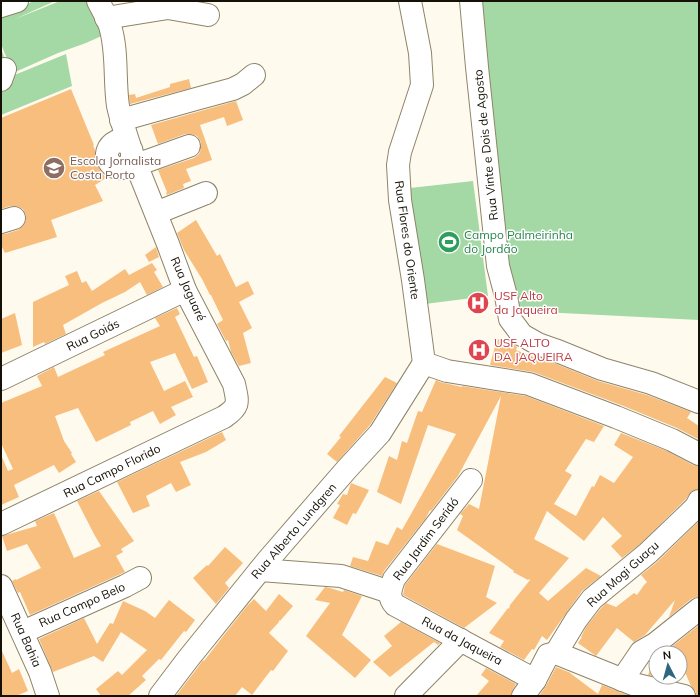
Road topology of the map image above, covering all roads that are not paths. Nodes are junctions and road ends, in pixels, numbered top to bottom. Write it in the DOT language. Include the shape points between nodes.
graph roads {
  1 [pos="17,1"];
  2 [pos="410,1"];
  3 [pos="472,1"];
  4 [pos="1,6"];
  5 [pos="102,9"];
  6 [pos="208,15"];
  7 [pos="254,75"];
  8 [pos="121,120"];
  9 [pos="190,146"];
  10 [pos="132,155"];
  11 [pos="206,193"];
  12 [pos="156,213"];
  13 [pos="185,290"];
  14 [pos="424,363"];
  15 [pos="1,379"];
  16 [pos="699,402"];
  17 [pos="224,417"];
  18 [pos="699,454"];
  19 [pos="471,480"];
  20 [pos="699,501"];
  21 [pos="1,524"];
  22 [pos="260,570"];
  23 [pos="140,578"];
  24 [pos="1,586"];
  25 [pos="391,596"];
  26 [pos="699,609"];
  27 [pos="22,632"];
  28 [pos="461,640"];
  29 [pos="556,653"];
  30 [pos="622,680"];
  31 [pos="529,688"];
  32 [pos="48,696"];
  33 [pos="160,696"];
  34 [pos="406,696"];
  35 [pos="684,696"];
  1 -- 4 [label="street"];
  2 -- 14 [label="street, Rua Flores do Oriente" via="420,53 422,84 398,165 400,200"];
  3 -- 16 [label="street, Rua Vinte e Dois de Agosto" via="498,266 510,319 522,335 538,344"];
  5 -- 6 [label="street" via="168,8"];
  5 -- 8 [label="street, Rua Jaguaré" via="111,28 115,51"];
  7 -- 8 [label="street" via="233,89"];
  8 -- 10 [label="street, Rua Jaguaré"];
  9 -- 10 [label="street"];
  10 -- 12 [label="street, Rua Jaguaré"];
  11 -- 12 [label="street"];
  12 -- 13 [label="street, Rua Jaguaré"];
  13 -- 15 [label="street, Rua Goiás"];
  13 -- 17 [label="street, Rua Jaguaré" via="234,384 237,405 234,411"];
  14 -- 18 [label="street" via="447,370 529,384 672,440"];
  14 -- 22 [label="street, Rua Alberto Lundgren" via="380,433"];
  17 -- 21 [label="street, Rua Campo Florido"];
  19 -- 25 [label="street, Rua Jardim Seridó" via="394,579"];
  20 -- 29 [label="street, Rua Mogi Guaçu" via="696,507 648,553 592,599"];
  22 -- 25 [label="street, Rua da Jaqueira" via="341,576"];
  22 -- 33 [label="street, Rua Alberto Lundgren"];
  23 -- 27 [label="street, Rua Campo Belo"];
  24 -- 27 [label="street, Rua Bahia"];
  25 -- 28 [label="street, Rua da Jaqueira" via="395,605"];
  26 -- 30 [label="street" via="641,652"];
  27 -- 32 [label="street, Rua Bahia"];
  28 -- 31 [label="street, Rua da Jaqueira"];
  28 -- 34 [label="street"];
  29 -- 30 [label="street"];
  29 -- 31 [label="street, Rua Mogi Guaçu" via="548,655"];
  30 -- 35 [label="street"];
}
